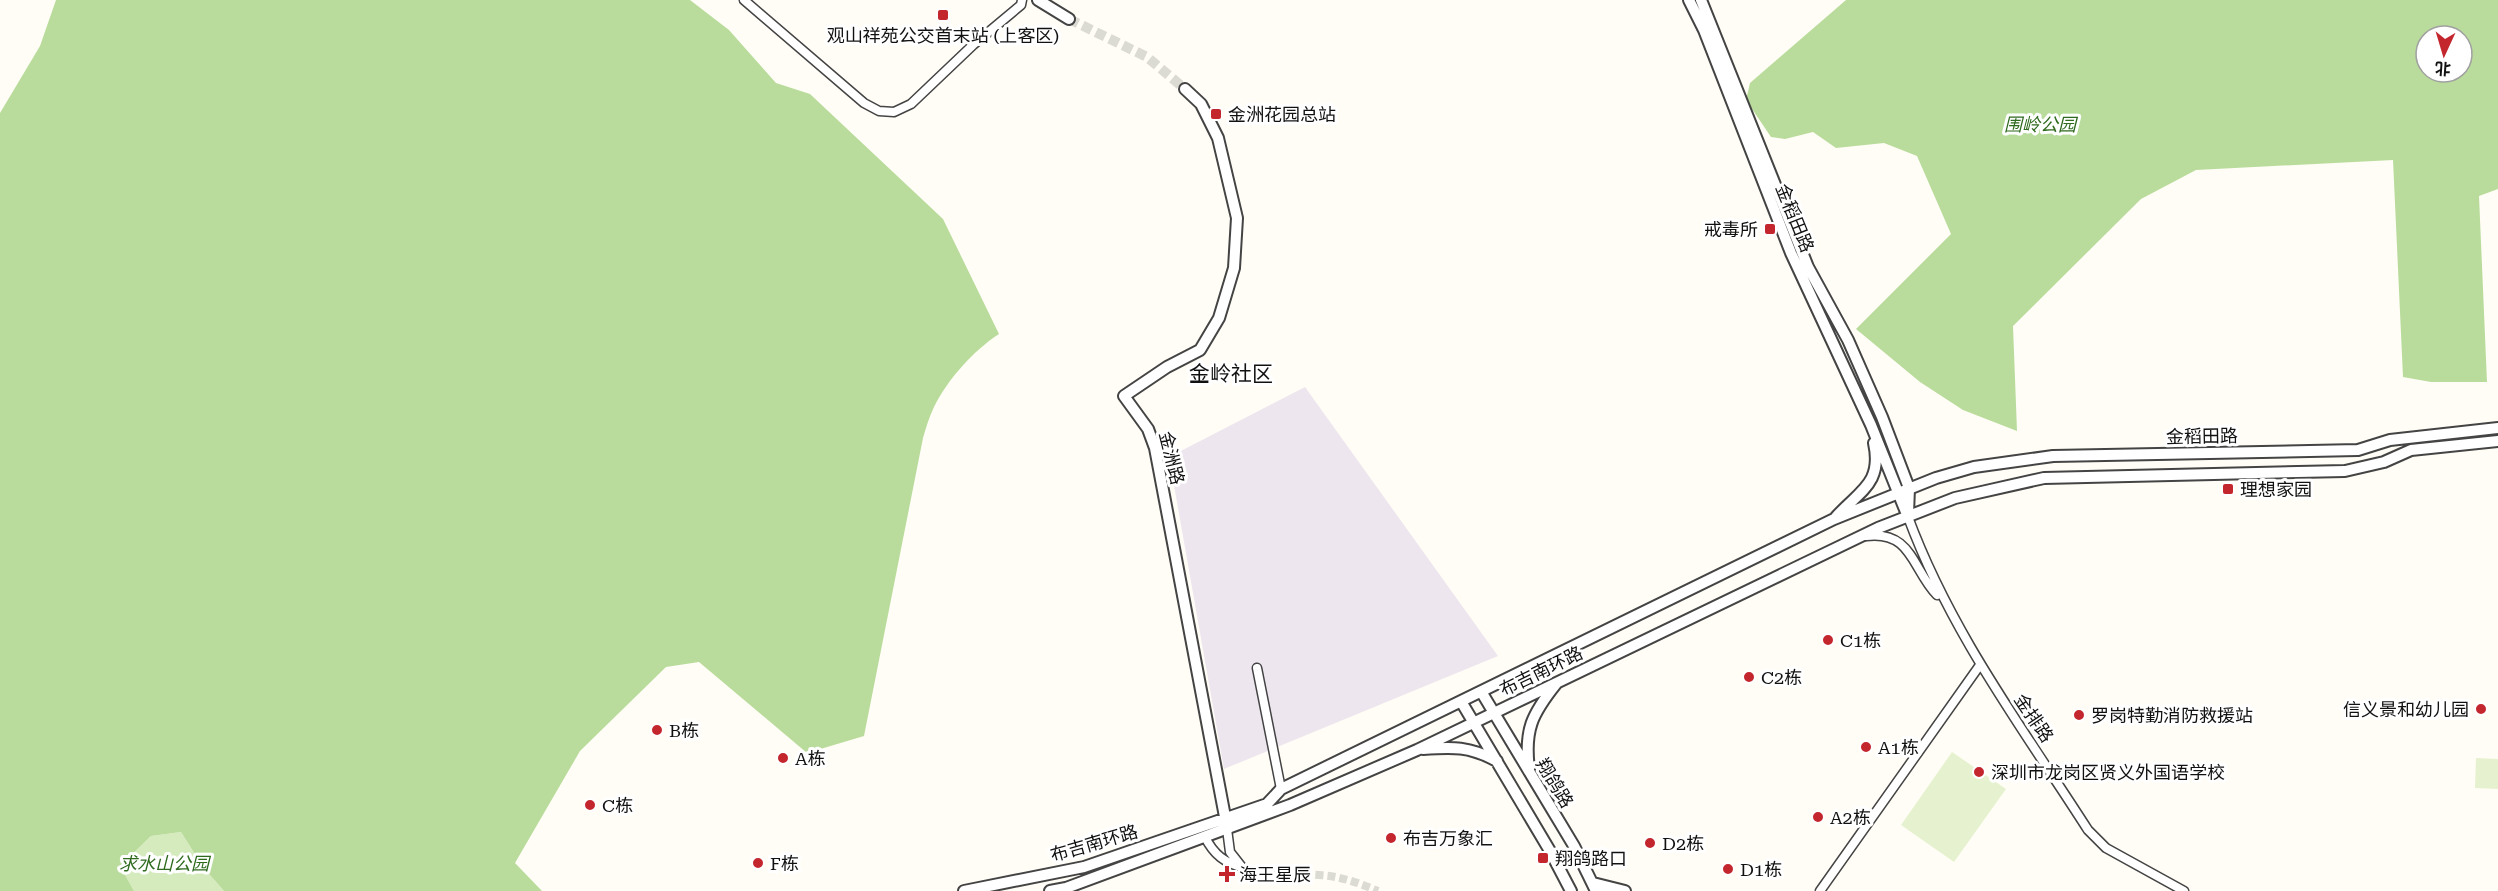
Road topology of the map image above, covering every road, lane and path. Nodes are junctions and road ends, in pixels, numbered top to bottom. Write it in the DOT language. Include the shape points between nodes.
graph roads {
  1 [pos="744,0"];
  2 [pos="1038,0"];
  3 [pos="1689,0"];
  4 [pos="1701,0"];
  5 [pos="1022,2"];
  6 [pos="1069,19"];
  7 [pos="1185,89"];
  8 [pos="1871,425"];
  9 [pos="2498,428"];
  10 [pos="2498,441"];
  11 [pos="2044,478"];
  12 [pos="1909,488"];
  13 [pos="1898,492"];
  14 [pos="1908,518"];
  15 [pos="1834,519"];
  16 [pos="1856,538"];
  17 [pos="1943,601"];
  18 [pos="1980,665"];
  19 [pos="1257,668"];
  20 [pos="1559,681"];
  21 [pos="1482,693"];
  22 [pos="1462,703"];
  23 [pos="1494,713"];
  24 [pos="1474,722"];
  25 [pos="1417,750"];
  26 [pos="1497,761"];
  27 [pos="1529,772"];
  28 [pos="1281,789"];
  29 [pos="1226,823"];
  30 [pos="1205,837"];
  31 [pos="1595,887"];
  32 [pos="1570,888"];
  33 [pos="1064,889"];
  34 [pos="964,891"];
  35 [pos="1050,891"];
  36 [pos="1625,891"];
  37 [pos="1820,891"];
  38 [pos="2184,891"];
  1 -- 5 [label="street" via="864,103 879,111 894,112 911,104"];
  2 -- 5 [label="street"];
  2 -- 6 [label="street"];
  3 -- 8 [label="street, 金稻田路" via="1798,270"];
  4 -- 12 [label="street, 金稻田路" via="1808,267 1848,340"];
  7 -- 29 [label="street, 金洲路" via="1201,104 1218,138 1237,218 1234,267 1219,318 1200,350 1124,396 1148,429 1155,448"];
  8 -- 13 [label="street, 金稻田路"];
  8 -- 15 [label="street" via="1877,460 1874,476"];
  9 -- 12 [label="street, 金稻田路" via="2390,440 2358,450 2053,456 1974,467"];
  10 -- 11 [label="street, 金稻田路" via="2411,450 2384,462 2345,471"];
  11 -- 14 [label="street, 布吉南环路" via="1933,504"];
  12 -- 13 [label="street, 布吉南环路"];
  12 -- 14 [label="street, 金稻田路"];
  13 -- 14 [label="street, 金稻田路"];
  13 -- 15 [label="street, 布吉南环路"];
  14 -- 16 [label="street, 布吉南环路"];
  14 -- 17 [label="street, 金排路"];
  15 -- 21 [label="street, 布吉南环路"];
  16 -- 17 [label="street" via="1879,535 1901,542 1927,584"];
  16 -- 20 [label="street, 布吉南环路"];
  17 -- 18 [label="street, 金排路"];
  18 -- 37 [label="street"];
  18 -- 38 [label="street, 金排路" via="2088,830 2106,849"];
  19 -- 28 [label="street"];
  20 -- 23 [label="street, 布吉南环路"];
  20 -- 27 [label="street" via="1530,724"];
  21 -- 22 [label="street, 布吉南环路"];
  21 -- 23 [label="street, 翔鸽路"];
  22 -- 24 [label="street"];
  22 -- 28 [label="street, 布吉南环路"];
  23 -- 24 [label="street, 布吉南环路"];
  23 -- 27 [label="street, 翔鸽路"];
  24 -- 25 [label="street, 布吉南环路"];
  24 -- 26 [label="street"];
  25 -- 26 [label="street" via="1461,747"];
  25 -- 29 [label="street, 布吉南环路" via="1290,805"];
  26 -- 32 [label="street"];
  27 -- 31 [label="street, 翔鸽路"];
  28 -- 29 [label="street, 布吉南环路" via="1268,804"];
  29 -- 30 [label="street, 布吉南环路"];
  29 -- 30 [label="street" via="1230,852 1244,868 1220,858"];
  29 -- 34 [label="street, 布吉南环路" via="1084,867"];
  30 -- 33 [label="street, 布吉南环路"];
  31 -- 36 [label="street"];
  33 -- 35 [label="street, 布吉南环路"];
}
